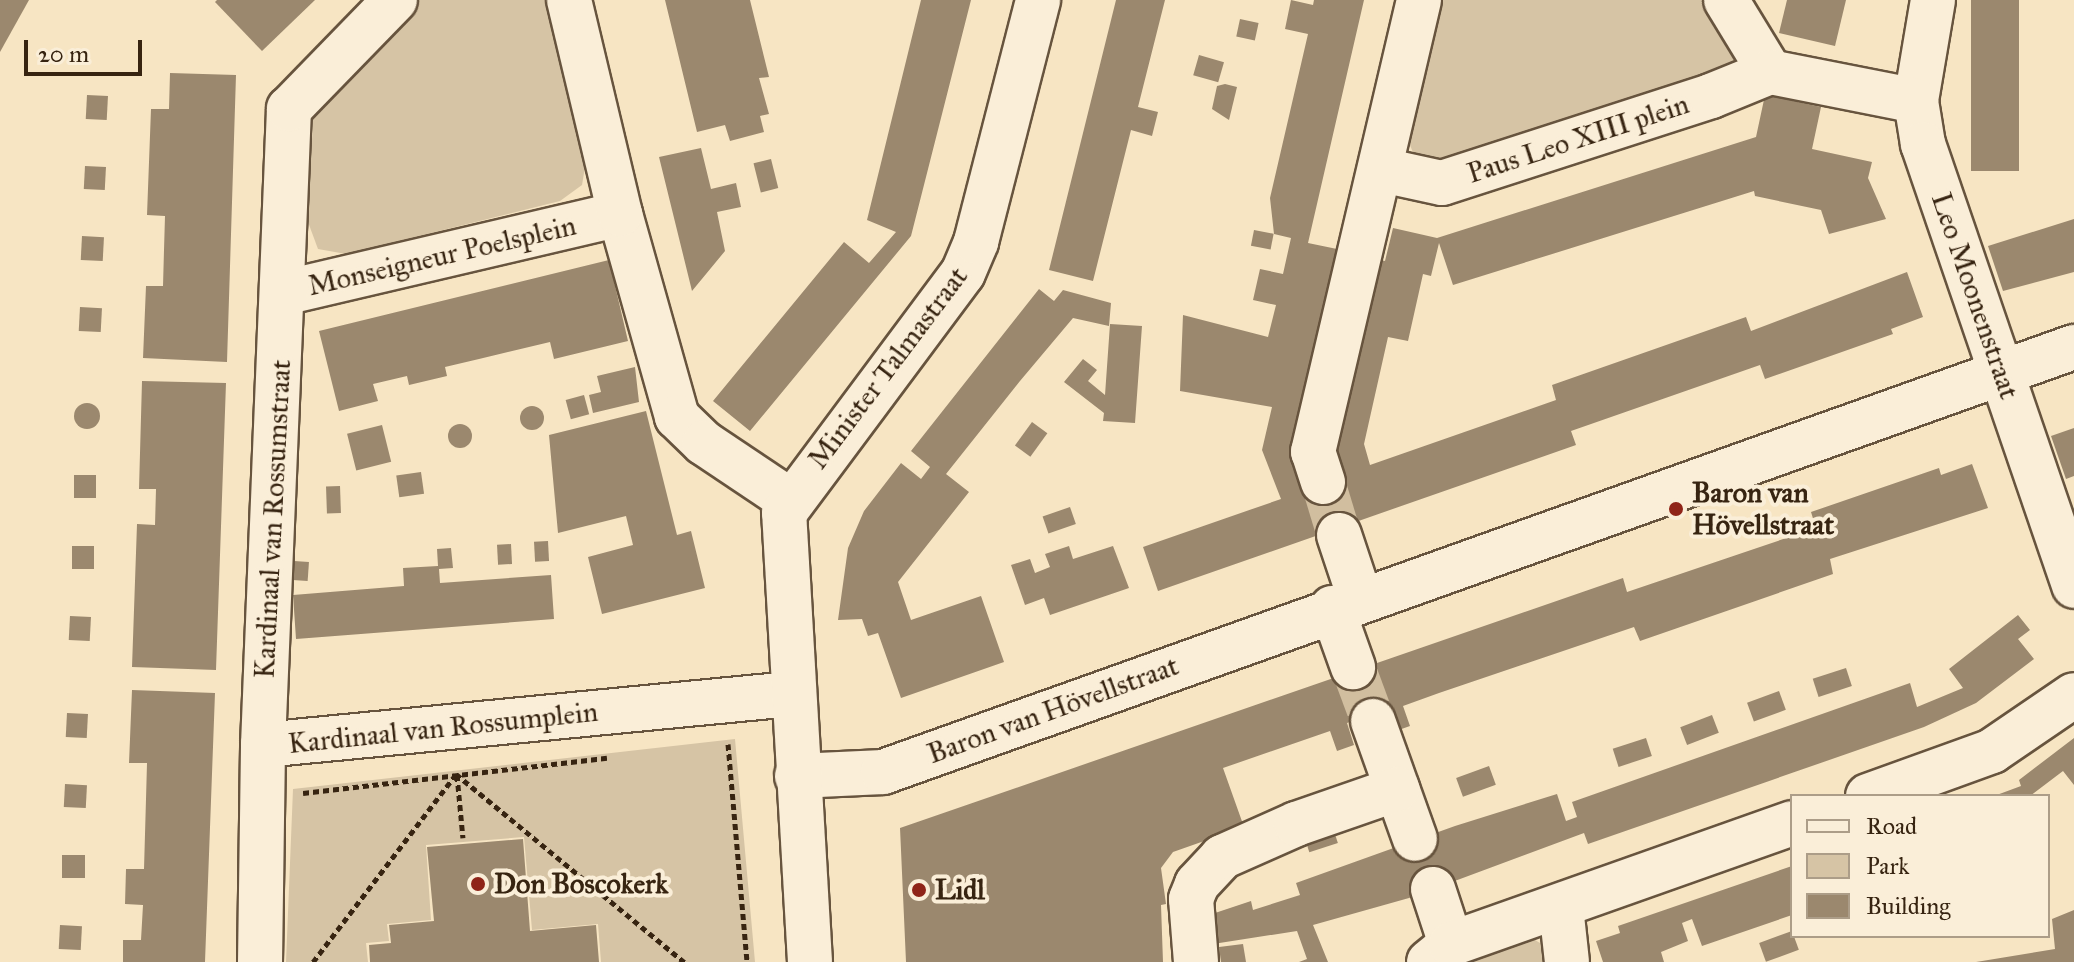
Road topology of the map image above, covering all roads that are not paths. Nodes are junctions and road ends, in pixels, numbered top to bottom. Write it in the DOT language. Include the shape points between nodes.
graph roads {
  1 [pos="395,0"];
  2 [pos="569,0"];
  3 [pos="1038,0"];
  4 [pos="1419,0"];
  5 [pos="1726,0"];
  6 [pos="1933,0"];
  7 [pos="1770,72"];
  8 [pos="1916,101"];
  9 [pos="1382,170"];
  10 [pos="620,214"];
  11 [pos="283,293"];
  12 [pos="2074,347"];
  13 [pos="2002,372"];
  14 [pos="1323,482"];
  15 [pos="789,500"];
  16 [pos="1339,535"];
  17 [pos="2074,586"];
  18 [pos="1346,603"];
  19 [pos="1353,667"];
  20 [pos="791,694"];
  21 [pos="2074,695"];
  22 [pos="1373,721"];
  23 [pos="263,745"];
  24 [pos="797,776"];
  25 [pos="1397,789"];
  26 [pos="1874,794"];
  27 [pos="1790,824"];
  28 [pos="1415,839"];
  29 [pos="1433,889"];
  30 [pos="1561,907"];
  31 [pos="1440,953"];
  32 [pos="260,962"];
  33 [pos="810,962"];
  34 [pos="1196,962"];
  35 [pos="1567,962"];
  1 -- 11 [label="street, Monseigneur Poelsplein" via="289,109"];
  2 -- 10 [label="street"];
  3 -- 15 [label="street, Minister Talmastraat" via="976,242 963,273"];
  4 -- 9 [label="street"];
  5 -- 7 [label="street"];
  6 -- 8 [label="street, Leo Moonenstraat"];
  7 -- 8 [label="street"];
  7 -- 9 [label="street, Paus Leo XIII plein" via="1442,183"];
  8 -- 13 [label="street, Leo Moonenstraat" via="1932,172"];
  9 -- 14 [label="street" via="1313,452"];
  10 -- 11 [label="street, Monseigneur Poelsplein"];
  10 -- 15 [label="street" via="677,417 704,443"];
  11 -- 23 [label="street, Kardinaal van Rossumstraat"];
  12 -- 13 [label="street, Baron van Hövellstraat"];
  13 -- 17 [label="street, Leo Moonenstraat"];
  13 -- 18 [label="street, Baron van Hövellstraat"];
  15 -- 20 [label="street" via="783,526"];
  16 -- 18 [label="street"];
  18 -- 19 [label="street"];
  18 -- 24 [label="street, Baron van Hövellstraat" via="883,772"];
  20 -- 23 [label="street, Kardinaal van Rossumplein"];
  20 -- 24 [label="street"];
  21 -- 26 [label="street" via="1992,751"];
  22 -- 25 [label="street"];
  23 -- 32 [label="street, Kardinaal van Rossumplein"];
  24 -- 33 [label="street"];
  25 -- 28 [label="street"];
  25 -- 34 [label="street" via="1222,857 1197,884 1191,899"];
  27 -- 30 [label="street"];
  29 -- 31 [label="street"];
  30 -- 31 [label="street"];
  30 -- 35 [label="street"];
}
